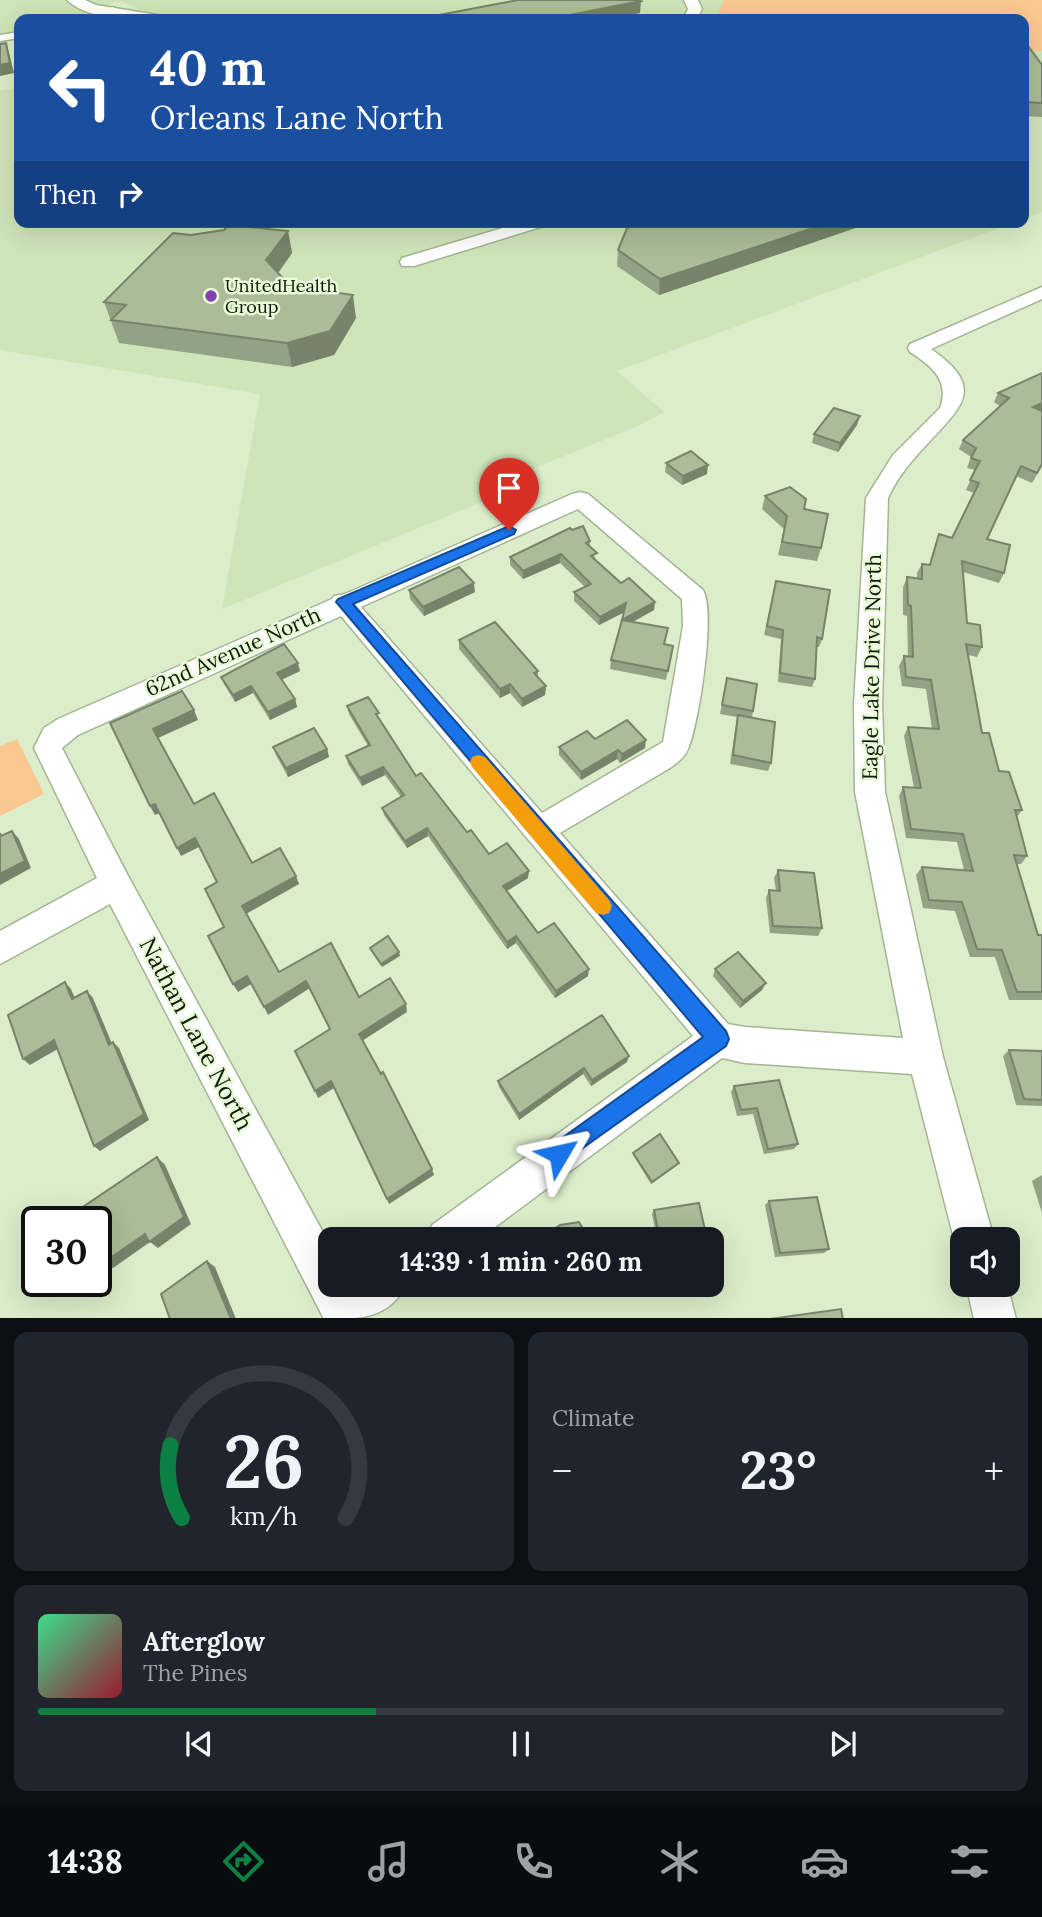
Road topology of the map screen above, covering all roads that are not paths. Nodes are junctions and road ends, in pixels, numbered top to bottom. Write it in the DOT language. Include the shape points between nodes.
graph roads {
  1 [pos="74,0"];
  2 [pos="108,5"];
  3 [pos="140,14"];
  4 [pos="521,228"];
  5 [pos="408,262"];
  6 [pos="1042,292"];
  7 [pos="343,602"];
  8 [pos="48,748"];
  9 [pos="537,831"];
  10 [pos="116,884"];
  11 [pos="0,948"];
  12 [pos="718,1039"];
  13 [pos="925,1057"];
  14 [pos="462,1227"];
  15 [pos="971,1227"];
  16 [pos="370,1297"];
  17 [pos="989,1297"];
  18 [pos="346,1317"];
  19 [pos="995,1318"];
  1 -- 2 [label="street" via="93,9"];
  2 -- 3 [label="street"];
  4 -- 5 [label="street"];
  6 -- 13 [label="street, Eagle Lake Drive North" via="918,348 942,365 950,377 955,390 951,408 895,466 877,498 868,704 870,792"];
  7 -- 8 [label="street, 62nd Avenue North" via="68,727 54,736"];
  7 -- 9 [label="street"];
  7 -- 9 [label="street, 62nd Avenue North" via="580,499 694,596 696,626 674,749"];
  8 -- 10 [label="street, Nathan Lane North"];
  9 -- 12 [label="street"];
  10 -- 11 [label="street"];
  10 -- 18 [label="street, Nathan Lane North"];
  12 -- 13 [label="street" via="745,1045"];
  12 -- 14 [label="street"];
  13 -- 15 [label="street, Eagle Lake Drive North"];
  16 -- 18 [label="street"];
  17 -- 19 [label="street"];
}
